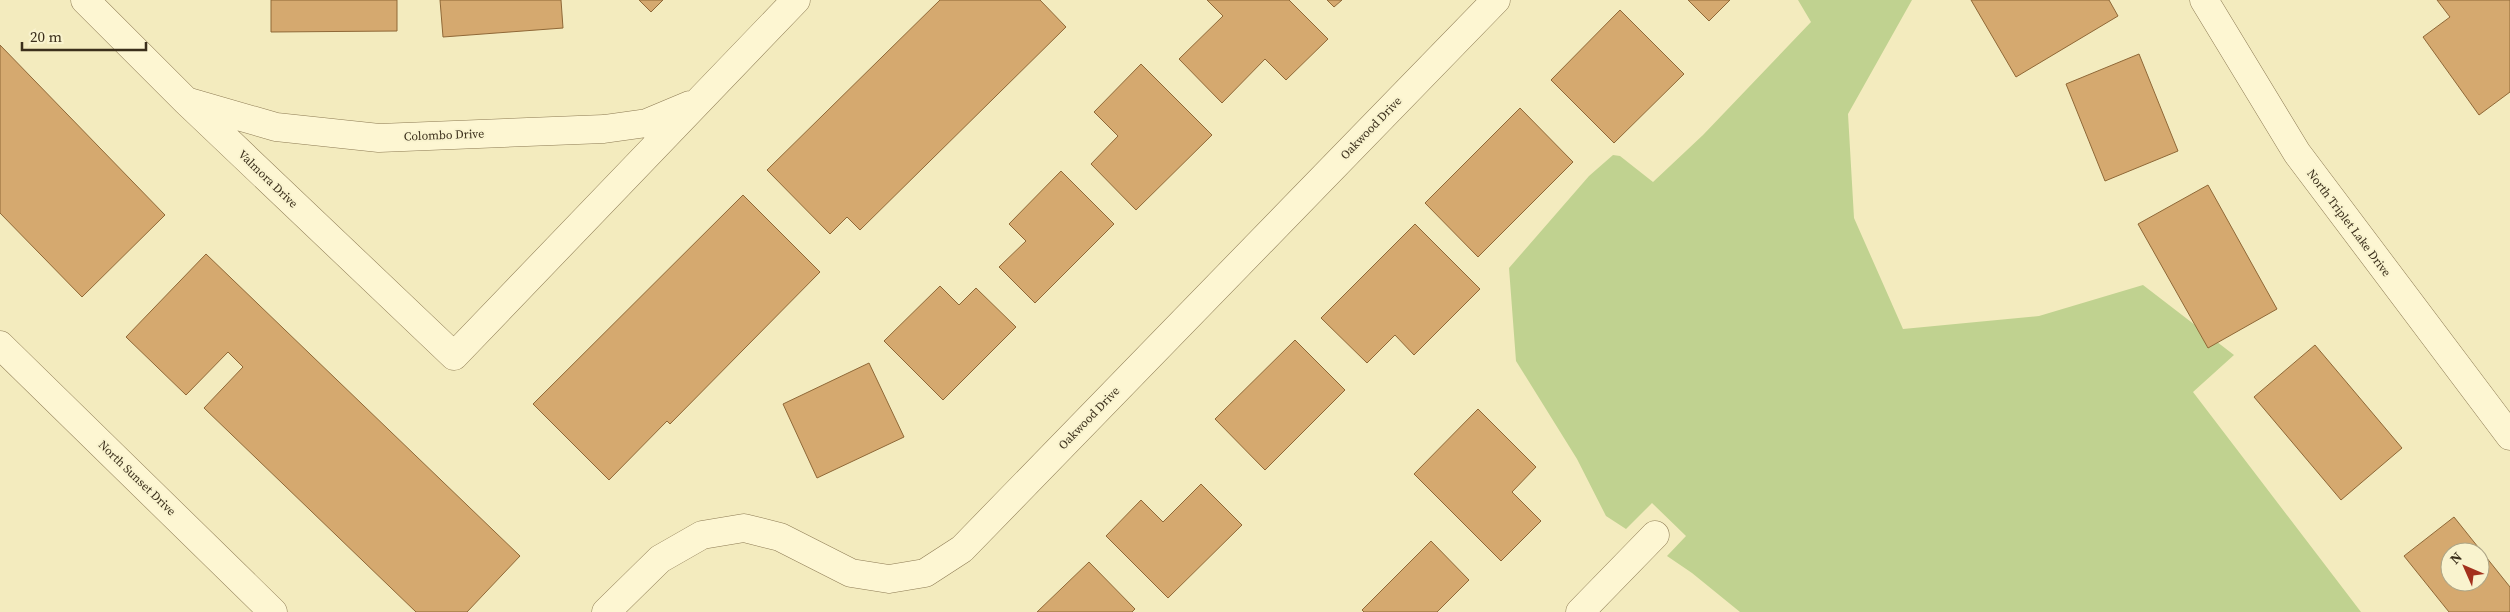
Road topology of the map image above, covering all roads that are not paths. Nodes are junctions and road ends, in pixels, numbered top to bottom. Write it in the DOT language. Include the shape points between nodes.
graph roads {
  1 [pos="84,0"];
  2 [pos="796,0"];
  3 [pos="1496,0"];
  4 [pos="2204,0"];
  5 [pos="701,100"];
  6 [pos="186,101"];
  7 [pos="0,345"];
  8 [pos="454,356"];
  9 [pos="2510,436"];
  10 [pos="1655,535"];
  11 [pos="273,612"];
  12 [pos="606,612"];
  13 [pos="1580,612"];
  1 -- 6 [label="street, Valmora Drive"];
  2 -- 5 [label="street, Colombo Drive"];
  3 -- 12 [label="street, Oakwood Drive" via="962,549 925,573 889,579 851,573 780,537 744,528 702,535 660,559"];
  4 -- 9 [label="street, North Triplet Lake Drive" via="2297,153"];
  5 -- 6 [label="street, Colombo Drive" via="647,123 604,130 379,138 276,127"];
  5 -- 8 [label="street, Colombo Drive"];
  6 -- 8 [label="street, Valmora Drive"];
  7 -- 11 [label="street, North Sunset Drive"];
  10 -- 13 [label="street"];
}
